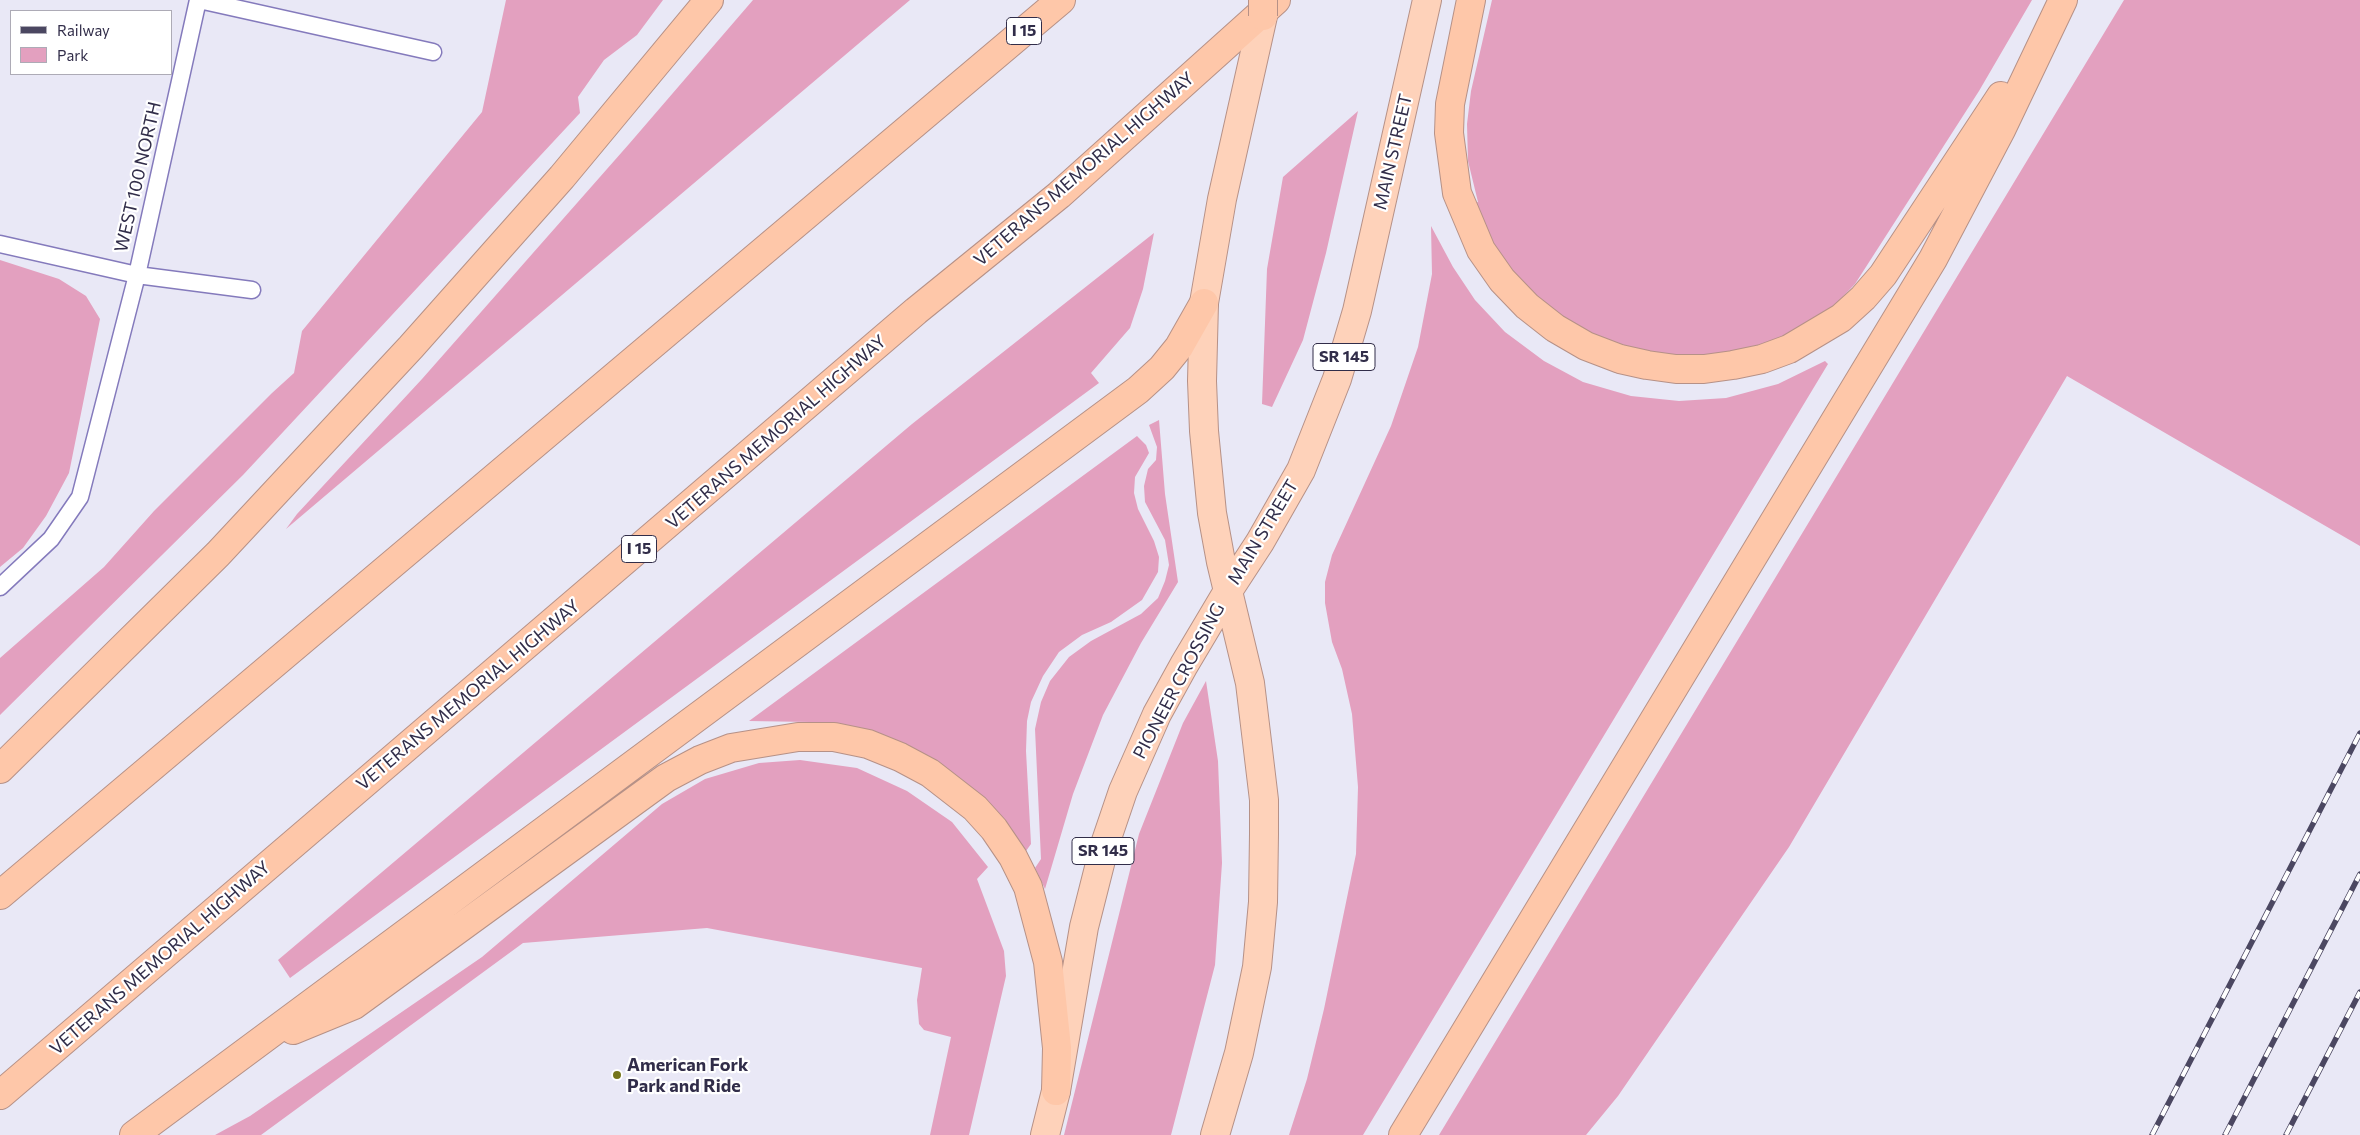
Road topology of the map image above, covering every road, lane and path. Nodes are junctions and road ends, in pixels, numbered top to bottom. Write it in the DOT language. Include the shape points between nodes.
graph roads {
  1 [pos="199,0"];
  2 [pos="709,0"];
  3 [pos="1061,0"];
  4 [pos="1427,0"];
  5 [pos="1471,0"];
  6 [pos="2064,0"];
  7 [pos="1267,5"];
  8 [pos="433,52"];
  9 [pos="0,244"];
  10 [pos="137,275"];
  11 [pos="252,290"];
  12 [pos="1204,303"];
  13 [pos="0,587"];
  14 [pos="1228,591"];
  15 [pos="0,769"];
  16 [pos="0,895"];
  17 [pos="257,1044"];
  18 [pos="1056,1092"];
  19 [pos="0,1094"];
  20 [pos="134,1135"];
  21 [pos="1045,1135"];
  22 [pos="1214,1135"];
  23 [pos="1403,1135"];
  1 -- 8 [label="lane"];
  1 -- 10 [label="lane, WEST 100 NORTH"];
  2 -- 15 [label="highway" via="568,170 411,347 218,554"];
  3 -- 16 [label="highway, I 15"];
  4 -- 14 [label="highway, MAIN STREET / SR 145" via="1357,312 1337,379 1301,470"];
  5 -- 6 [label="highway" via="1450,104 1449,134 1457,193 1481,250 1502,280 1555,328 1586,346 1611,355 1676,369 1733,366 1789,349 1841,318 1863,298 1902,248"];
  6 -- 23 [label="highway" via="1933,259"];
  7 -- 12 [label="highway, MAIN STREET" via="1222,199"];
  7 -- 19 [label="highway, VETERANS MEMORIAL HIGHWAY / I 15" via="1059,195 916,311"];
  9 -- 10 [label="lane"];
  10 -- 11 [label="lane"];
  10 -- 13 [label="lane, WEST 100 NORTH" via="80,497 51,539"];
  12 -- 14 [label="highway, MAIN STREET" via="1204,431 1212,513"];
  12 -- 17 [label="highway" via="1179,347 1138,390"];
  14 -- 18 [label="highway, PIONEER CROSSING / SR 145" via="1157,714 1117,809 1084,927"];
  14 -- 22 [label="highway, PIONEER CROSSING" via="1250,683 1264,800 1264,865 1261,935 1252,997"];
  17 -- 18 [label="highway" via="354,1005 666,778 731,748 798,737 834,737 868,744 900,757 946,784 975,808 1013,857 1028,888 1048,962 1056,1040"];
  17 -- 20 [label="highway"];
  18 -- 21 [label="highway, PIONEER CROSSING / SR 145"];
}
